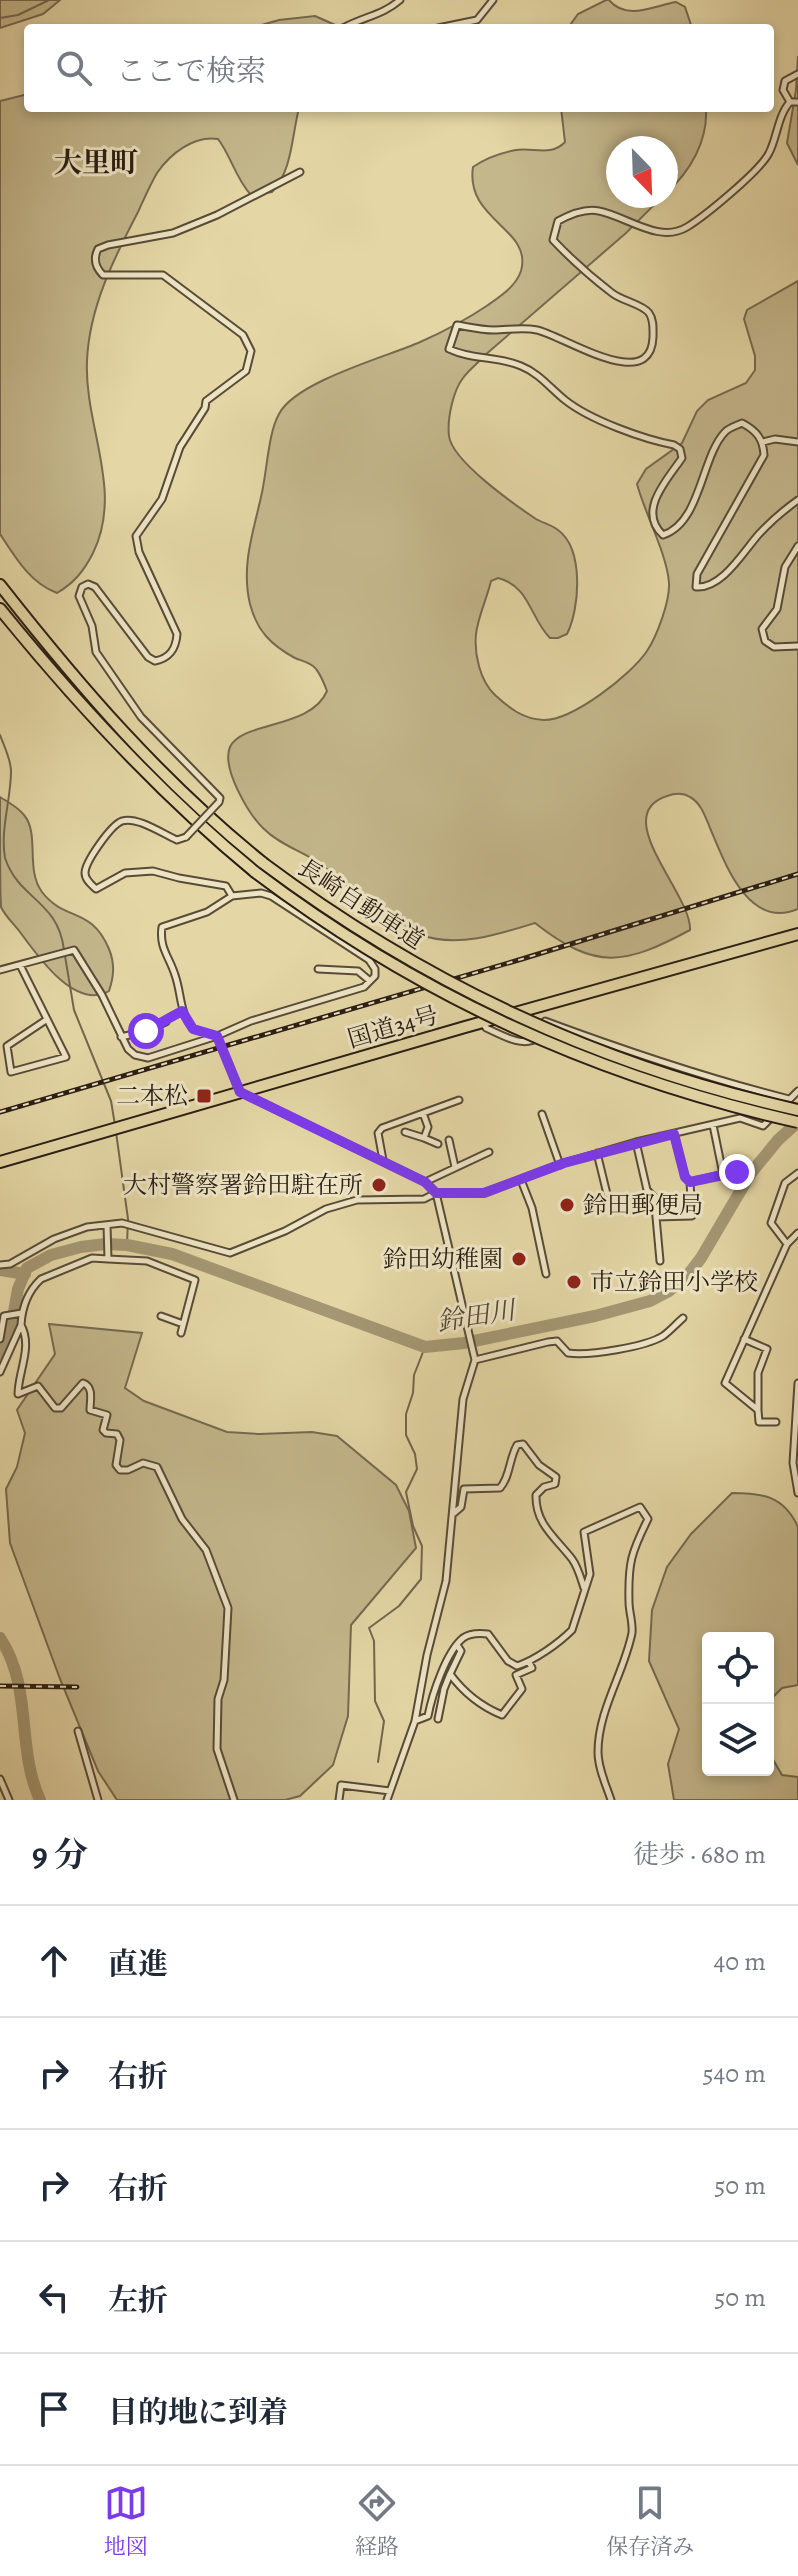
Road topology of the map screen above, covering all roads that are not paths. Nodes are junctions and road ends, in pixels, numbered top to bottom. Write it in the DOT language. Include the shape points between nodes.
graph roads {
  1 [pos="400,0"];
  2 [pos="493,0"];
  3 [pos="351,24"];
  4 [pos="458,24"];
  5 [pos="798,74"];
  6 [pos="790,102"];
  7 [pos="798,102"];
  8 [pos="300,172"];
  9 [pos="763,442"];
  10 [pos="798,442"];
  11 [pos="798,500"];
  12 [pos="798,546"];
  13 [pos="0,585"];
  14 [pos="0,609"];
  15 [pos="798,646"];
  16 [pos="232,896"];
  17 [pos="798,934"];
  18 [pos="20,965"];
  19 [pos="318,969"];
  20 [pos="0,970"];
  21 [pos="370,981"];
  22 [pos="542,1006"];
  23 [pos="182,1011"];
  24 [pos="46,1020"];
  25 [pos="545,1021"];
  26 [pos="483,1022"];
  27 [pos="217,1036"];
  28 [pos="121,1037"];
  29 [pos="798,1091"];
  30 [pos="240,1092"];
  31 [pos="790,1099"];
  32 [pos="459,1100"];
  33 [pos="798,1110"];
  34 [pos="423,1113"];
  35 [pos="542,1114"];
  36 [pos="798,1122"];
  37 [pos="713,1125"];
  38 [pos="405,1132"];
  39 [pos="674,1134"];
  40 [pos="424,1138"];
  41 [pos="449,1140"];
  42 [pos="636,1142"];
  43 [pos="438,1144"];
  44 [pos="489,1152"];
  45 [pos="597,1153"];
  46 [pos="383,1161"];
  47 [pos="0,1162"];
  48 [pos="560,1165"];
  49 [pos="455,1167"];
  50 [pos="737,1172"];
  51 [pos="798,1173"];
  52 [pos="723,1174"];
  53 [pos="521,1180"];
  54 [pos="425,1182"];
  55 [pos="690,1182"];
  56 [pos="436,1193"];
  57 [pos="607,1194"];
  58 [pos="656,1217"];
  59 [pos="108,1226"];
  60 [pos="798,1233"];
  61 [pos="787,1244"];
  62 [pos="108,1257"];
  63 [pos="660,1261"];
  64 [pos="0,1265"];
  65 [pos="546,1274"];
  66 [pos="22,1313"];
  67 [pos="161,1316"];
  68 [pos="683,1318"];
  69 [pos="183,1324"];
  70 [pos="21,1325"];
  71 [pos="181,1333"];
  72 [pos="0,1339"];
  73 [pos="744,1339"];
  74 [pos="474,1358"];
  75 [pos="0,1372"];
  76 [pos="798,1383"];
  77 [pos="758,1410"];
  78 [pos="776,1422"];
  79 [pos="798,1493"];
  80 [pos="453,1513"];
  81 [pos="585,1589"];
  82 [pos="457,1645"];
  83 [pos="529,1662"];
  84 [pos="450,1674"];
  85 [pos="438,1719"];
  86 [pos="415,1721"];
  87 [pos="78,1731"];
  88 [pos="0,1780"];
  89 [pos="390,1791"];
  90 [pos="9,1800"];
  91 [pos="98,1800"];
  92 [pos="234,1800"];
  93 [pos="339,1800"];
  94 [pos="387,1800"];
  95 [pos="611,1800"];
  1 -- 3 [label="street" via="383,13"];
  2 -- 4 [label="street" via="477,20"];
  5 -- 6 [label="street" via="785,81 783,90"];
  6 -- 7 [label="street"];
  6 -- 9 [label="street" via="768,157 687,227 665,232 597,211 558,221 553,240 569,256 614,295 648,310 652,353 644,361 615,360 534,329 457,325 449,349 523,366 567,402 630,433 680,449 682,458 653,502 655,528 663,535 682,520 728,429 742,423"];
  8 -- 16 [label="street, bridge" via="217,215 173,233 108,245 94,257 103,275 163,275 243,335 251,351 246,371 206,401 180,447 162,499 136,536 177,634 170,655 155,661 148,657 95,587 82,587 79,596 96,652 141,717 219,802 177,840 121,821 85,873 96,889 125,873 153,871 226,886"];
  9 -- 10 [label="street"];
  9 -- 11 [label="street" via="764,455 697,574 696,587 709,586 724,574"];
  12 -- 15 [label="street" via="785,567 777,609 762,629 765,641 774,647"];
  13 -- 33 [label="highway, 長崎自動車道, bridge" via="70,674 183,794 333,914 455,987 525,1021 669,1075"];
  14 -- 36 [label="highway, 長崎自動車道, bridge" via="61,683 175,803 255,872 379,958 520,1032 592,1062"];
  16 -- 21 [label="street" via="271,896 369,960 375,969"];
  16 -- 23 [label="street" via="207,912 162,927 162,949 175,975"];
  17 -- 22 [label="highway, 国道34号"];
  18 -- 20 [label="street"];
  18 -- 24 [label="street"];
  18 -- 28 [label="street" via="74,950"];
  19 -- 21 [label="street" via="358,971"];
  21 -- 27 [label="street"];
  22 -- 25 [label="street"];
  22 -- 26 [label="highway, 国道34号"];
  23 -- 27 [label="street" via="193,1029"];
  23 -- 28 [label="street" via="146,1031"];
  24 -- 24 [label="street" via="66,1057 11,1072 7,1046"];
  25 -- 26 [label="street" via="541,1036 527,1043 486,1028"];
  25 -- 31 [label="street" via="637,1055"];
  26 -- 30 [label="highway, 国道34号"];
  27 -- 28 [label="street" via="148,1058 135,1055"];
  27 -- 30 [label="street"];
  29 -- 31 [label="street"];
  30 -- 46 [label="street"];
  30 -- 47 [label="highway, 国道34号"];
  31 -- 37 [label="street" via="763,1126 740,1118"];
  32 -- 34 [label="street"];
  34 -- 40 [label="street" via="428,1127"];
  34 -- 46 [label="street" via="382,1128 378,1133"];
  35 -- 48 [label="street"];
  37 -- 39 [label="street"];
  37 -- 52 [label="street"];
  38 -- 40 [label="street"];
  39 -- 42 [label="street"];
  39 -- 55 [label="street"];
  40 -- 43 [label="street"];
  41 -- 49 [label="street"];
  42 -- 45 [label="street"];
  42 -- 58 [label="street"];
  44 -- 49 [label="street"];
  45 -- 48 [label="street"];
  45 -- 57 [label="street"];
  46 -- 54 [label="street"];
  48 -- 53 [label="street"];
  49 -- 54 [label="street"];
  50 -- 52 [label="street"];
  51 -- 61 [label="street" via="785,1183 771,1223"];
  52 -- 55 [label="street"];
  53 -- 56 [label="street" via="484,1193"];
  53 -- 65 [label="street"];
  54 -- 56 [label="street"];
  55 -- 58 [label="street" via="692,1216"];
  56 -- 59 [label="street" via="424,1199 357,1200 326,1209 230,1253 133,1226"];
  56 -- 74 [label="street"];
  58 -- 63 [label="street"];
  59 -- 62 [label="street"];
  59 -- 64 [label="street" via="87,1227"];
  60 -- 61 [label="street"];
  61 -- 73 [label="street"];
  62 -- 66 [label="street" via="92,1258 41,1279"];
  62 -- 69 [label="street" via="147,1261 195,1280"];
  66 -- 70 [label="street"];
  66 -- 72 [label="street" via="4,1316"];
  67 -- 69 [label="street"];
  68 -- 74 [label="street" via="646,1344 586,1356 568,1353 557,1341"];
  69 -- 71 [label="street"];
  70 -- 75 [label="street"];
  70 -- 92 [label="street" via="26,1354 18,1394 38,1386 55,1408 61,1408 87,1384 90,1410 107,1415 103,1430 120,1440 116,1465 120,1470 143,1463 157,1467 182,1519 206,1550 228,1608 217,1749"];
  73 -- 77 [label="street" via="767,1349 758,1373"];
  73 -- 77 [label="street" via="725,1383"];
  74 -- 80 [label="street" via="463,1399"];
  76 -- 79 [label="street" via="793,1463"];
  77 -- 78 [label="street" via="759,1422"];
  80 -- 81 [label="street" via="461,1507 464,1489 500,1488 510,1458 523,1444 556,1477 555,1484 536,1495 537,1512 575,1562"];
  80 -- 86 [label="street" via="446,1581"];
  81 -- 83 [label="street" via="572,1630"];
  81 -- 95 [label="street" via="590,1574 584,1532 640,1507 648,1519 630,1555 633,1627 603,1717 598,1755"];
  82 -- 83 [label="street" via="469,1635 488,1634 508,1661 517,1666"];
  82 -- 84 [label="street" via="461,1651"];
  82 -- 86 [label="street" via="439,1678 428,1716"];
  83 -- 84 [label="street" via="532,1668 516,1675 522,1689 502,1715 487,1709"];
  84 -- 85 [label="street"];
  86 -- 89 [label="street"];
  87 -- 91 [label="street"];
  88 -- 90 [label="street"];
  89 -- 93 [label="street" via="341,1785"];
  89 -- 94 [label="street"];
}
